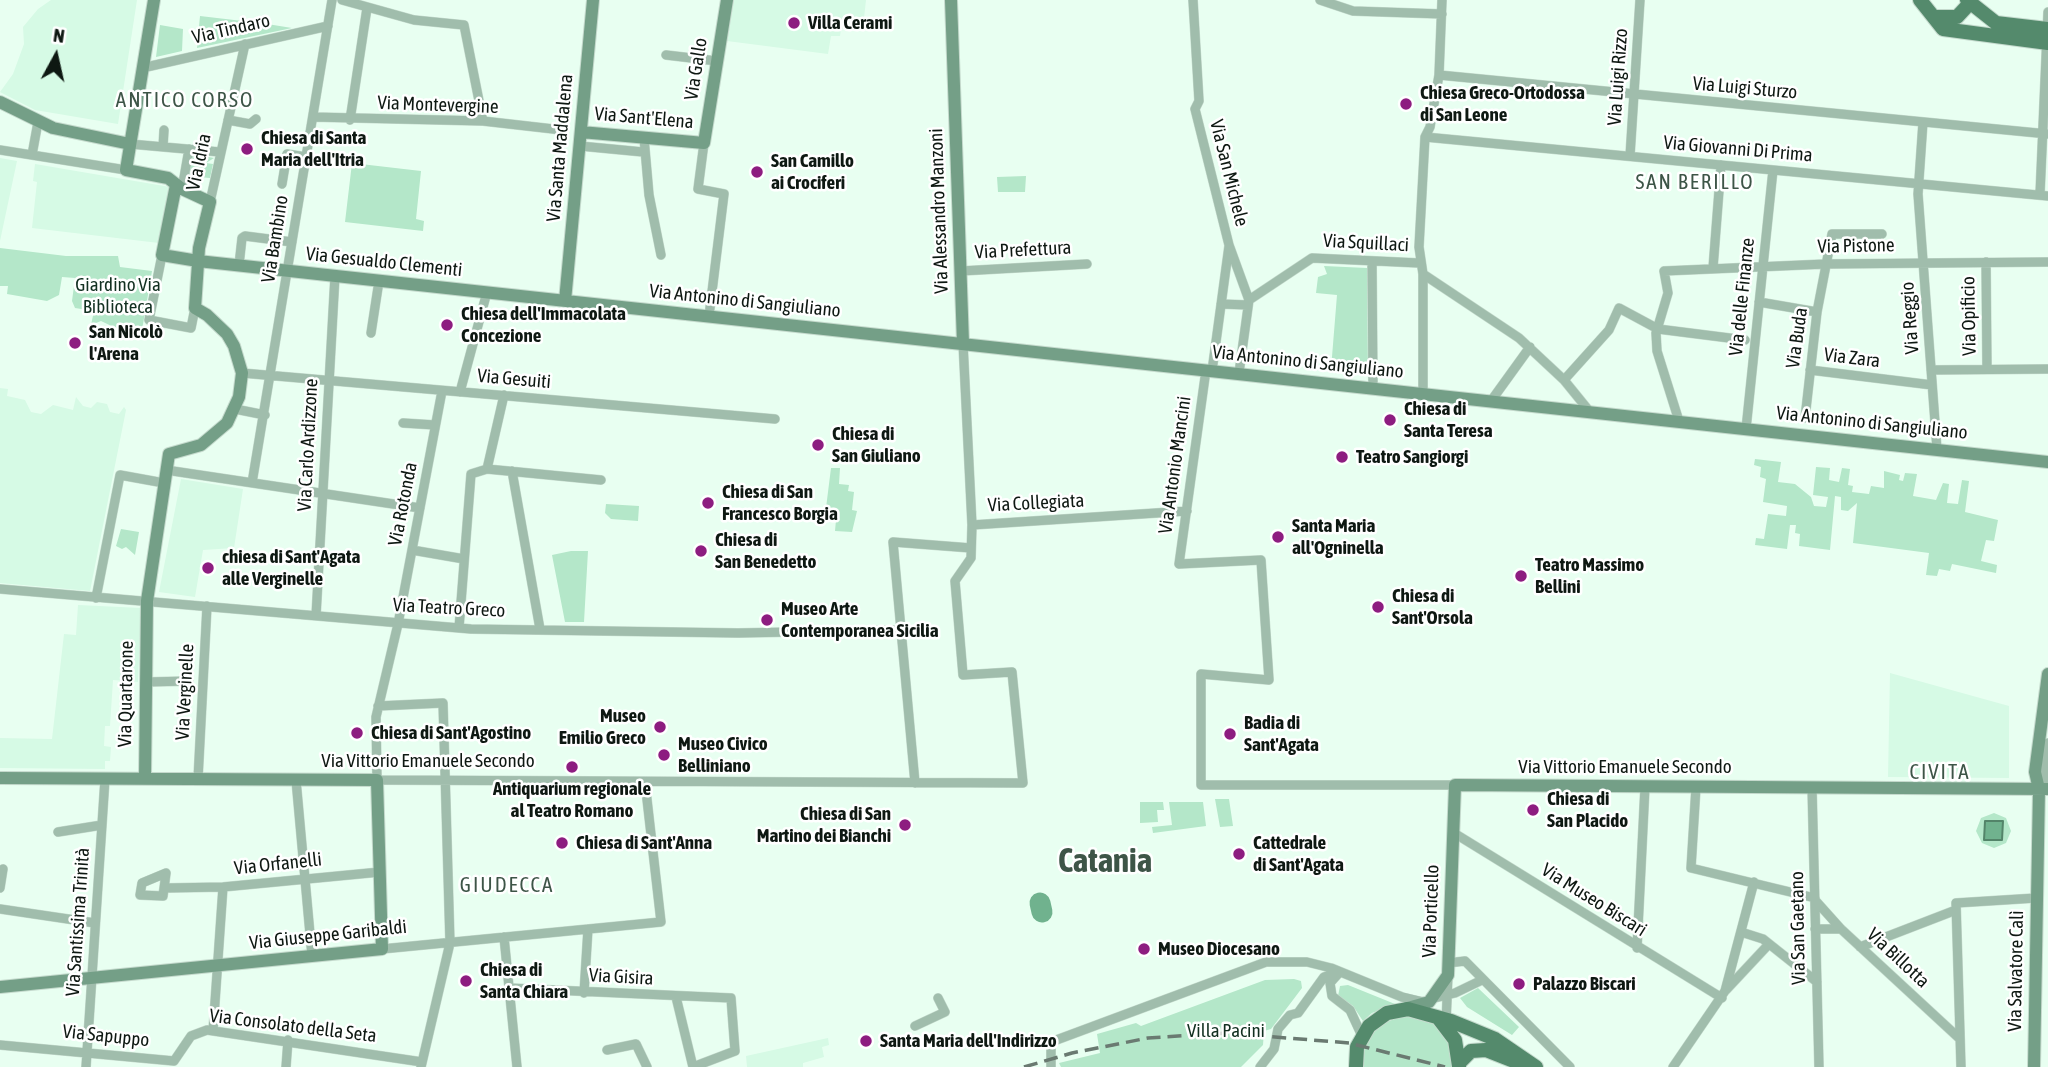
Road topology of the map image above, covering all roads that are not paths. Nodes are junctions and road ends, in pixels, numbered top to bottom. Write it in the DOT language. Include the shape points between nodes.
graph roads {
  1 [pos="154,0"];
  2 [pos="332,0"];
  3 [pos="342,0"];
  4 [pos="594,0"];
  5 [pos="727,0"];
  6 [pos="951,0"];
  7 [pos="1193,0"];
  8 [pos="1320,0"];
  9 [pos="1442,0"];
  10 [pos="1640,0"];
  11 [pos="1920,0"];
  12 [pos="1968,1"];
  13 [pos="367,8"];
  14 [pos="2048,12"];
  15 [pos="1442,14"];
  16 [pos="1934,17"];
  17 [pos="328,26"];
  18 [pos="2048,36"];
  19 [pos="245,44"];
  20 [pos="666,55"];
  21 [pos="717,61"];
  22 [pos="142,68"];
  23 [pos="1439,75"];
  24 [pos="1635,95"];
  25 [pos="0,102"];
  26 [pos="313,117"];
  27 [pos="35,120"];
  28 [pos="228,120"];
  29 [pos="256,120"];
  30 [pos="350,120"];
  31 [pos="483,121"];
  32 [pos="1923,122"];
  33 [pos="164,130"];
  34 [pos="562,130"];
  35 [pos="581,132"];
  36 [pos="2046,134"];
  37 [pos="622,135"];
  38 [pos="1425,137"];
  39 [pos="644,138"];
  40 [pos="704,143"];
  41 [pos="130,144"];
  42 [pos="580,146"];
  43 [pos="163,147"];
  44 [pos="189,149"];
  45 [pos="0,150"];
  46 [pos="622,150"];
  47 [pos="220,152"];
  48 [pos="643,152"];
  49 [pos="29,154"];
  50 [pos="1630,156"];
  51 [pos="306,157"];
  52 [pos="1721,165"];
  53 [pos="126,170"];
  54 [pos="1773,170"];
  55 [pos="1919,183"];
  56 [pos="282,184"];
  57 [pos="179,187"];
  58 [pos="2044,195"];
  59 [pos="210,202"];
  60 [pos="1882,234"];
  61 [pos="292,242"];
  62 [pos="1229,245"];
  63 [pos="163,250"];
  64 [pos="199,255"];
  65 [pos="661,255"];
  66 [pos="2048,261"];
  67 [pos="1372,262"];
  68 [pos="1923,262"];
  69 [pos="1986,262"];
  70 [pos="1419,263"];
  71 [pos="1087,264"];
  72 [pos="1826,264"];
  73 [pos="239,265"];
  74 [pos="1763,266"];
  75 [pos="1713,268"];
  76 [pos="288,271"];
  77 [pos="961,271"];
  78 [pos="1423,274"];
  79 [pos="335,276"];
  80 [pos="379,281"];
  81 [pos="487,292"];
  82 [pos="1251,300"];
  83 [pos="565,301"];
  84 [pos="1759,302"];
  85 [pos="1221,304"];
  86 [pos="195,308"];
  87 [pos="1817,312"];
  88 [pos="709,316"];
  89 [pos="1658,329"];
  90 [pos="372,333"];
  91 [pos="1745,340"];
  92 [pos="963,343"];
  93 [pos="1530,347"];
  94 [pos="1987,369"];
  95 [pos="2048,369"];
  96 [pos="1209,370"];
  97 [pos="1810,370"];
  98 [pos="1931,370"];
  99 [pos="246,373"];
  100 [pos="1239,373"];
  101 [pos="271,375"];
  102 [pos="1564,380"];
  103 [pos="329,381"];
  104 [pos="1932,385"];
  105 [pos="1373,388"];
  106 [pos="442,391"];
  107 [pos="460,392"];
  108 [pos="1423,394"];
  109 [pos="504,395"];
  110 [pos="1491,401"];
  111 [pos="240,410"];
  112 [pos="1590,412"];
  113 [pos="265,415"];
  114 [pos="1805,418"];
  115 [pos="775,419"];
  116 [pos="1679,421"];
  117 [pos="403,423"];
  118 [pos="435,425"];
  119 [pos="1746,429"];
  120 [pos="1937,449"];
  121 [pos="2048,462"];
  122 [pos="487,469"];
  123 [pos="166,470"];
  124 [pos="512,471"];
  125 [pos="601,480"];
  126 [pos="164,483"];
  127 [pos="253,483"];
  128 [pos="323,494"];
  129 [pos="420,508"];
  130 [pos="1187,511"];
  131 [pos="972,524"];
  132 [pos="972,543"];
  133 [pos="412,550"];
  134 [pos="464,559"];
  135 [pos="0,589"];
  136 [pos="92,597"];
  137 [pos="151,604"];
  138 [pos="207,606"];
  139 [pos="316,615"];
  140 [pos="398,624"];
  141 [pos="460,628"];
  142 [pos="540,629"];
  143 [pos="900,630"];
  144 [pos="2048,674"];
  145 [pos="190,681"];
  146 [pos="146,682"];
  147 [pos="378,706"];
  148 [pos="2048,743"];
  149 [pos="0,778"];
  150 [pos="105,779"];
  151 [pos="145,779"];
  152 [pos="198,779"];
  153 [pos="296,780"];
  154 [pos="377,780"];
  155 [pos="445,781"];
  156 [pos="645,782"];
  157 [pos="915,783"];
  158 [pos="1202,785"];
  159 [pos="1455,785"];
  160 [pos="1646,787"];
  161 [pos="1696,787"];
  162 [pos="1812,788"];
  163 [pos="2044,789"];
  164 [pos="102,825"];
  165 [pos="58,832"];
  166 [pos="1454,833"];
  167 [pos="3,869"];
  168 [pos="380,872"];
  169 [pos="2042,872"];
  170 [pos="305,879"];
  171 [pos="1754,881"];
  172 [pos="223,887"];
  173 [pos="0,888"];
  174 [pos="166,888"];
  175 [pos="1815,898"];
  176 [pos="2036,898"];
  177 [pos="1956,906"];
  178 [pos="0,909"];
  179 [pos="95,923"];
  180 [pos="588,929"];
  181 [pos="1815,929"];
  182 [pos="1841,929"];
  183 [pos="1741,932"];
  184 [pos="504,937"];
  185 [pos="450,943"];
  186 [pos="1769,944"];
  187 [pos="1637,947"];
  188 [pos="1860,947"];
  189 [pos="382,949"];
  190 [pos="312,956"];
  191 [pos="219,965"];
  192 [pos="1448,969"];
  193 [pos="1341,972"];
  194 [pos="92,978"];
  195 [pos="1482,980"];
  196 [pos="1816,982"];
  197 [pos="0,987"];
  198 [pos="509,988"];
  199 [pos="584,993"];
  200 [pos="1723,994"];
  201 [pos="676,997"];
  202 [pos="938,998"];
  203 [pos="1423,1004"];
  204 [pos="1446,1022"];
  205 [pos="915,1026"];
  206 [pos="213,1031"];
  207 [pos="1362,1036"];
  208 [pos="1960,1039"];
  209 [pos="288,1040"];
  210 [pos="0,1045"];
  211 [pos="607,1050"];
  212 [pos="87,1052"];
  213 [pos="174,1064"];
  214 [pos="421,1064"];
  215 [pos="1460,1064"];
  216 [pos="86,1067"];
  217 [pos="286,1067"];
  218 [pos="517,1067"];
  219 [pos="647,1067"];
  220 [pos="692,1067"];
  221 [pos="1051,1067"];
  222 [pos="1260,1067"];
  223 [pos="1356,1067"];
  224 [pos="1528,1067"];
  225 [pos="1536,1067"];
  226 [pos="1570,1067"];
  227 [pos="1673,1067"];
  228 [pos="1819,1067"];
  229 [pos="1961,1067"];
  230 [pos="2034,1067"];
  1 -- 22 [label="main road"];
  2 -- 17 [label="street, Via Bambino"];
  3 -- 13 [label="street"];
  4 -- 35 [label="main road, Via Santa Maddalena"];
  5 -- 21 [label="main road, Via Gallo"];
  6 -- 77 [label="main road, Via Alessandro Manzoni"];
  7 -- 62 [label="street, Via San Michele" via="1199,93 1195,109"];
  8 -- 15 [label="street" via="1353,11"];
  9 -- 15 [label="street"];
  10 -- 24 [label="street, Via Luigi Rizzo"];
  11 -- 16 [label="main road"];
  12 -- 16 [label="main road" via="1957,16"];
  12 -- 18 [label="main road" via="1996,23"];
  13 -- 30 [label="street"];
  13 -- 31 [label="street" via="414,20 464,24"];
  14 -- 18 [label="street"];
  15 -- 23 [label="street"];
  16 -- 18 [label="main road" via="1943,29"];
  17 -- 19 [label="street, Via Tindaro"];
  17 -- 26 [label="street, Via Bambino"];
  18 -- 36 [label="street"];
  19 -- 22 [label="street, Via Tindaro"];
  19 -- 28 [label="street, Via Idria"];
  20 -- 21 [label="street"];
  21 -- 40 [label="main road, Via Gallo"];
  22 -- 41 [label="main road"];
  23 -- 24 [label="street, Via Luigi Sturzo"];
  23 -- 38 [label="street"];
  24 -- 32 [label="street, Via Luigi Sturzo"];
  24 -- 50 [label="street, Via Luigi Rizzo"];
  25 -- 27 [label="main road"];
  26 -- 30 [label="street, Via Montevergine"];
  26 -- 51 [label="street, Via Bambino"];
  27 -- 41 [label="main road"];
  27 -- 49 [label="street"];
  28 -- 29 [label="street" via="245,124"];
  28 -- 47 [label="street, Via Idria"];
  30 -- 31 [label="street, Via Montevergine"];
  31 -- 34 [label="street, Via Montevergine"];
  32 -- 36 [label="street, Via Luigi Sturzo"];
  32 -- 55 [label="street, Via Reggio"];
  33 -- 43 [label="street"];
  35 -- 37 [label="main road, Via Sant'Elena"];
  35 -- 42 [label="main road, Via Santa Maddalena"];
  36 -- 58 [label="street"];
  37 -- 39 [label="main road, Via Sant'Elena"];
  37 -- 46 [label="street"];
  38 -- 50 [label="street, Via Giovanni Di Prima"];
  38 -- 70 [label="street"];
  39 -- 40 [label="main road, Via Sant'Elena"];
  39 -- 48 [label="street"];
  40 -- 88 [label="street" via="698,190 724,194"];
  41 -- 43 [label="street"];
  41 -- 53 [label="main road"];
  42 -- 46 [label="street"];
  42 -- 83 [label="main road, Via Santa Maddalena"];
  43 -- 44 [label="street"];
  44 -- 47 [label="street"];
  44 -- 57 [label="street"];
  45 -- 49 [label="street"];
  46 -- 48 [label="street"];
  47 -- 59 [label="street, Via Idria"];
  48 -- 65 [label="street"];
  49 -- 53 [label="street"];
  50 -- 52 [label="street, Via Giovanni Di Prima"];
  51 -- 56 [label="street" via="287,154"];
  51 -- 61 [label="street, Via Bambino"];
  52 -- 54 [label="street, Via Giovanni Di Prima"];
  52 -- 75 [label="street"];
  53 -- 57 [label="main road" via="168,178"];
  54 -- 55 [label="street, Via Giovanni Di Prima"];
  54 -- 74 [label="street, Via delle Finanze"];
  55 -- 58 [label="street, Via Giovanni Di Prima"];
  55 -- 68 [label="street, Via Reggio"];
  57 -- 59 [label="main road"];
  57 -- 63 [label="main road"];
  59 -- 64 [label="main road, Via Idria"];
  60 -- 72 [label="street, Via Buda" via="1832,234"];
  61 -- 73 [label="street" via="246,236"];
  61 -- 76 [label="street, Via Bambino"];
  62 -- 82 [label="street, Via San Michele"];
  62 -- 85 [label="street, Via Antonio Mancini"];
  63 -- 64 [label="main road, Via Gesualdo Clementi"];
  63 -- 86 [label="street" via="149,320 191,328"];
  64 -- 73 [label="main road, Via Gesualdo Clementi"];
  64 -- 86 [label="main road, Via Idria"];
  66 -- 69 [label="street, Via Pistone"];
  67 -- 70 [label="street, Via Squillaci"];
  67 -- 82 [label="street, Via Squillaci" via="1312,258"];
  67 -- 105 [label="street"];
  68 -- 69 [label="street, Via Pistone"];
  68 -- 72 [label="street, Via Pistone"];
  68 -- 98 [label="street, Via Reggio"];
  69 -- 94 [label="street, Via Opificio"];
  70 -- 78 [label="street"];
  71 -- 77 [label="street, Via Prefettura"];
  72 -- 74 [label="street, Via Pistone"];
  72 -- 87 [label="street, Via Buda"];
  73 -- 76 [label="main road, Via Gesualdo Clementi"];
  74 -- 75 [label="street, Via Pistone"];
  74 -- 84 [label="street, Via delle Finanze"];
  75 -- 89 [label="street, Via Pistone" via="1664,271 1668,293"];
  76 -- 79 [label="main road, Via Gesualdo Clementi"];
  76 -- 101 [label="street, Via Bambino"];
  77 -- 92 [label="main road, Via Alessandro Manzoni"];
  78 -- 93 [label="street"];
  78 -- 108 [label="street"];
  79 -- 80 [label="main road, Via Gesualdo Clementi"];
  79 -- 103 [label="street, Via Carlo Ardizzone"];
  80 -- 81 [label="main road, Via Gesualdo Clementi"];
  80 -- 90 [label="street"];
  81 -- 83 [label="main road, Via Gesualdo Clementi"];
  81 -- 107 [label="street"];
  82 -- 85 [label="street"];
  82 -- 100 [label="street"];
  83 -- 88 [label="main road, Via Antonino di Sangiuliano"];
  84 -- 87 [label="street"];
  84 -- 119 [label="street, Via delle Finanze"];
  85 -- 96 [label="street, Via Antonio Mancini"];
  86 -- 99 [label="main road" via="228,334"];
  87 -- 97 [label="street, Via Buda"];
  88 -- 92 [label="main road, Via Antonino di Sangiuliano"];
  89 -- 91 [label="street"];
  89 -- 102 [label="street" via="1619,308 1609,330"];
  89 -- 116 [label="street" via="1657,351"];
  92 -- 96 [label="main road, Via Antonino di Sangiuliano"];
  92 -- 131 [label="street, Via Alessandro Manzoni"];
  93 -- 102 [label="street"];
  93 -- 110 [label="street"];
  94 -- 95 [label="street"];
  94 -- 98 [label="street"];
  96 -- 100 [label="main road, Via Antonino di Sangiuliano"];
  96 -- 130 [label="street, Via Antonio Mancini"];
  97 -- 104 [label="street, Via Zara"];
  97 -- 114 [label="street, Via Buda"];
  98 -- 104 [label="street, Via Reggio"];
  99 -- 101 [label="street, Via Gesuiti"];
  99 -- 111 [label="main road"];
  100 -- 105 [label="main road, Via Antonino di Sangiuliano"];
  101 -- 103 [label="street, Via Gesuiti"];
  101 -- 113 [label="street, Via Bambino"];
  102 -- 112 [label="street"];
  103 -- 106 [label="street, Via Gesuiti"];
  103 -- 128 [label="street, Via Carlo Ardizzone"];
  104 -- 120 [label="street, Via Reggio"];
  105 -- 108 [label="main road, Via Antonino di Sangiuliano"];
  106 -- 107 [label="street, Via Gesuiti"];
  106 -- 118 [label="street, Via Rotonda"];
  107 -- 109 [label="street, Via Gesuiti"];
  108 -- 110 [label="main road, Via Antonino di Sangiuliano"];
  109 -- 115 [label="street, Via Gesuiti"];
  109 -- 122 [label="street"];
  110 -- 112 [label="main road, Via Antonino di Sangiuliano"];
  111 -- 113 [label="street"];
  111 -- 123 [label="main road" via="208,440 169,454"];
  112 -- 116 [label="main road, Via Antonino di Sangiuliano"];
  113 -- 127 [label="street, Via Bambino"];
  116 -- 119 [label="main road, Via Antonino di Sangiuliano"];
  117 -- 118 [label="street"];
  118 -- 129 [label="street, Via Rotonda"];
  119 -- 120 [label="main road, Via Antonino di Sangiuliano"];
  120 -- 121 [label="main road, Via Antonino di Sangiuliano"];
  122 -- 124 [label="street"];
  122 -- 134 [label="street" via="471,474 468,480"];
  123 -- 126 [label="main road, Via Quartarone"];
  123 -- 127 [label="street"];
  124 -- 125 [label="street"];
  124 -- 142 [label="street"];
  126 -- 136 [label="street" via="120,475"];
  126 -- 137 [label="main road, Via Quartarone"];
  127 -- 128 [label="street"];
  128 -- 129 [label="street"];
  128 -- 139 [label="street, Via Carlo Ardizzone"];
  129 -- 133 [label="street, Via Rotonda"];
  130 -- 131 [label="street, Via Collegiata"];
  130 -- 158 [label="street, Via Antonio Mancini" via="1180,564 1261,560 1269,680 1201,674"];
  131 -- 132 [label="street"];
  132 -- 143 [label="street" via="893,542"];
  132 -- 157 [label="street, Via Vittorio Emanuele Secondo" via="968,563 955,580 963,675 1012,672 1023,783"];
  133 -- 134 [label="street"];
  133 -- 140 [label="street, Via Rotonda"];
  134 -- 141 [label="street"];
  135 -- 136 [label="street"];
  136 -- 137 [label="street, Via Teatro Greco"];
  137 -- 138 [label="street, Via Teatro Greco"];
  137 -- 146 [label="main road, Via Quartarone"];
  138 -- 139 [label="street, Via Teatro Greco"];
  138 -- 152 [label="street, Via Verginelle"];
  139 -- 140 [label="street, Via Teatro Greco"];
  140 -- 141 [label="street, Via Teatro Greco"];
  140 -- 147 [label="street, Via Rotonda"];
  141 -- 142 [label="street, Via Teatro Greco"];
  142 -- 143 [label="street, Via Teatro Greco"];
  143 -- 157 [label="street"];
  144 -- 163 [label="main road, Via Salvatore Calì" via="2035,772"];
  145 -- 146 [label="street"];
  146 -- 151 [label="main road, Via Quartarone"];
  147 -- 154 [label="street, Via Rotonda"];
  147 -- 155 [label="street" via="443,703"];
  148 -- 163 [label="street"];
  149 -- 150 [label="main road, Via Vittorio Emanuele Secondo"];
  150 -- 151 [label="main road, Via Vittorio Emanuele Secondo"];
  150 -- 164 [label="street, Via Santissima Trinità"];
  151 -- 152 [label="main road, Via Vittorio Emanuele Secondo"];
  152 -- 153 [label="main road, Via Vittorio Emanuele Secondo"];
  153 -- 154 [label="main road, Via Vittorio Emanuele Secondo"];
  153 -- 170 [label="street"];
  154 -- 155 [label="street, Via Vittorio Emanuele Secondo"];
  154 -- 168 [label="main road"];
  155 -- 156 [label="street, Via Vittorio Emanuele Secondo"];
  155 -- 185 [label="street"];
  156 -- 157 [label="street, Via Vittorio Emanuele Secondo"];
  156 -- 180 [label="street, Via Giuseppe Garibaldi" via="661,922"];
  158 -- 159 [label="street, Via Vittorio Emanuele Secondo"];
  159 -- 160 [label="main road, Via Vittorio Emanuele Secondo"];
  159 -- 166 [label="main road, Via Porticello"];
  160 -- 161 [label="main road, Via Vittorio Emanuele Secondo"];
  160 -- 187 [label="street"];
  161 -- 162 [label="main road, Via Vittorio Emanuele Secondo"];
  161 -- 171 [label="street" via="1691,868"];
  162 -- 163 [label="main road, Via Vittorio Emanuele Secondo"];
  162 -- 175 [label="street, Via San Gaetano"];
  163 -- 169 [label="main road, Via Salvatore Calì"];
  164 -- 165 [label="street"];
  164 -- 179 [label="street, Via Santissima Trinità"];
  166 -- 187 [label="street, Via Museo Biscari"];
  166 -- 192 [label="main road, Via Porticello"];
  167 -- 173 [label="street"];
  168 -- 170 [label="street, Via Orfanelli"];
  168 -- 189 [label="main road"];
  169 -- 176 [label="main road, Via Salvatore Calì"];
  170 -- 172 [label="street, Via Orfanelli"];
  170 -- 190 [label="street"];
  171 -- 175 [label="street"];
  171 -- 183 [label="street"];
  172 -- 174 [label="street, Via Orfanelli"];
  172 -- 191 [label="street"];
  175 -- 181 [label="street, Via San Gaetano"];
  175 -- 182 [label="street, Via Billotta"];
  176 -- 177 [label="street"];
  176 -- 230 [label="main road, Via Salvatore Calì"];
  177 -- 188 [label="street"];
  177 -- 208 [label="street"];
  178 -- 179 [label="street"];
  179 -- 194 [label="street, Via Santissima Trinità"];
  180 -- 184 [label="street, Via Giuseppe Garibaldi"];
  180 -- 199 [label="street"];
  181 -- 182 [label="street"];
  181 -- 196 [label="street, Via San Gaetano"];
  182 -- 188 [label="street, Via Billotta"];
  183 -- 186 [label="street"];
  183 -- 200 [label="street"];
  184 -- 185 [label="street, Via Giuseppe Garibaldi"];
  184 -- 198 [label="street"];
  185 -- 189 [label="street, Via Giuseppe Garibaldi"];
  185 -- 214 [label="street"];
  186 -- 196 [label="street"];
  186 -- 200 [label="street"];
  187 -- 200 [label="street, Via Museo Biscari"];
  188 -- 208 [label="street, Via Billotta"];
  189 -- 190 [label="main road, Via Giuseppe Garibaldi"];
  190 -- 191 [label="main road, Via Giuseppe Garibaldi"];
  191 -- 194 [label="main road, Via Giuseppe Garibaldi"];
  191 -- 206 [label="street"];
  192 -- 195 [label="street" via="1465,961"];
  192 -- 203 [label="main road"];
  193 -- 203 [label="street"];
  193 -- 207 [label="street" via="1330,983 1332,996 1350,1010"];
  193 -- 221 [label="street" via="1296,961 1254,965 1051,1042"];
  193 -- 222 [label="street" via="1324,977 1298,1013 1278,1029 1274,1049"];
  194 -- 197 [label="main road, Via Giuseppe Garibaldi"];
  194 -- 212 [label="street, Via Santissima Trinità"];
  195 -- 203 [label="street"];
  195 -- 226 [label="street"];
  196 -- 228 [label="street, Via San Gaetano"];
  198 -- 199 [label="street, Via Gisira"];
  198 -- 218 [label="street"];
  199 -- 201 [label="street, Via Gisira"];
  200 -- 227 [label="street"];
  201 -- 220 [label="street"];
  201 -- 220 [label="street, Via Gisira" via="731,998 735,1051"];
  202 -- 205 [label="street" via="945,1012"];
  203 -- 204 [label="main road"];
  203 -- 204 [label="street"];
  203 -- 207 [label="main road" via="1382,1016"];
  204 -- 215 [label="main road"];
  204 -- 225 [label="main road" via="1495,1039"];
  206 -- 209 [label="street, Via Consolato della Seta"];
  206 -- 213 [label="street, Via Consolato della Seta" via="191,1036"];
  207 -- 223 [label="main road"];
  208 -- 229 [label="street"];
  209 -- 214 [label="street, Via Consolato della Seta"];
  209 -- 217 [label="street"];
  210 -- 212 [label="street, Via Sapuppo"];
  211 -- 219 [label="street" via="636,1044"];
  212 -- 213 [label="street, Via Sapuppo"];
  212 -- 216 [label="street, Via Santissima Trinità"];
  215 -- 224 [label="main road" via="1471,1051 1486,1050"];
}
